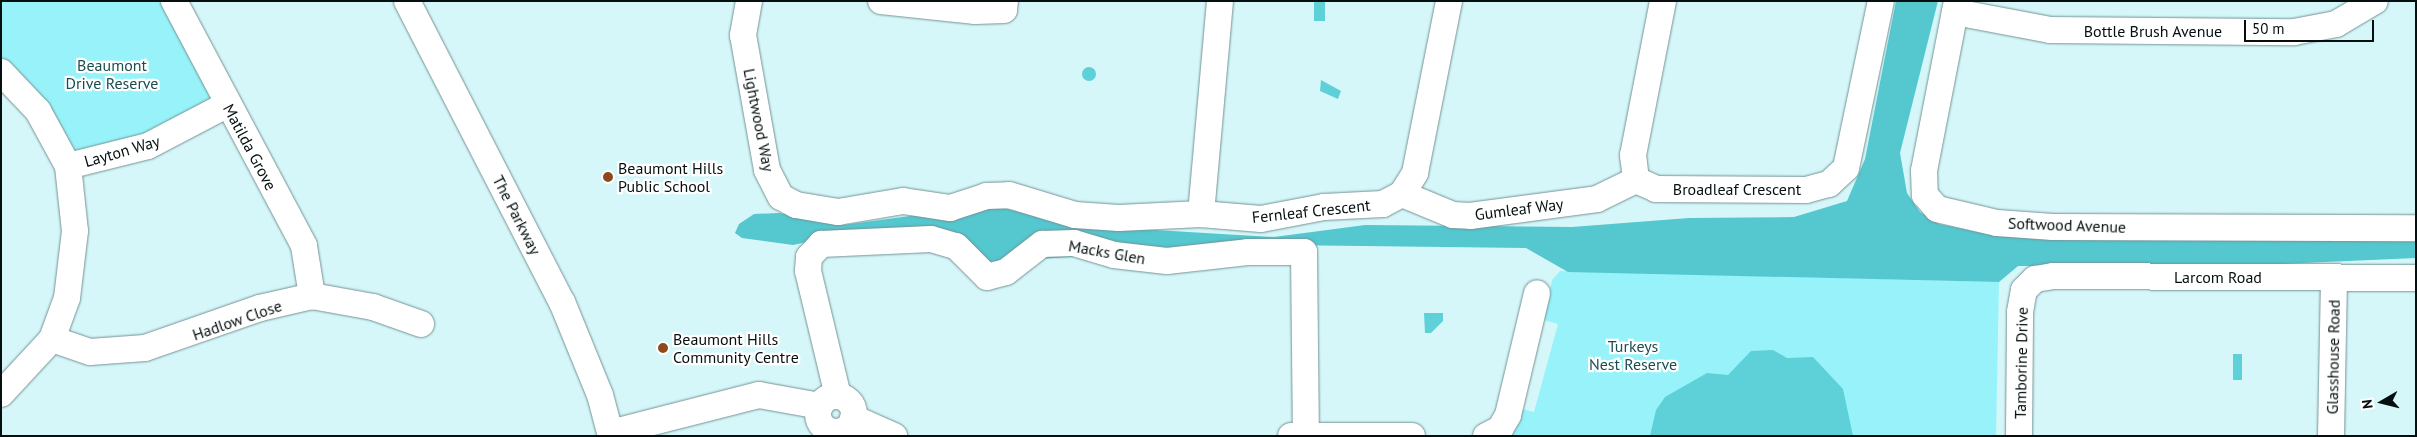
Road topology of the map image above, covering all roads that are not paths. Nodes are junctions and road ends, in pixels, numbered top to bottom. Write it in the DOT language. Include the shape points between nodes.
graph roads {
  1 [pos="174,1"];
  2 [pos="407,1"];
  3 [pos="749,1"];
  4 [pos="881,1"];
  5 [pos="1005,1"];
  6 [pos="1220,1"];
  7 [pos="1449,1"];
  8 [pos="1663,1"];
  9 [pos="1881,1"];
  10 [pos="2374,1"];
  11 [pos="1956,7"];
  12 [pos="1,72"];
  13 [pos="228,104"];
  14 [pos="68,166"];
  15 [pos="1636,180"];
  16 [pos="1402,194"];
  17 [pos="1201,214"];
  18 [pos="2416,228"];
  19 [pos="2334,278"];
  20 [pos="2416,278"];
  21 [pos="2024,290"];
  22 [pos="1537,293"];
  23 [pos="312,296"];
  24 [pos="421,324"];
  25 [pos="52,339"];
  26 [pos="1,394"];
  27 [pos="829,401"];
  28 [pos="840,428"];
  29 [pos="610,434"];
  30 [pos="1298,435"];
  31 [pos="894,436"];
  32 [pos="1412,436"];
  33 [pos="1486,436"];
  34 [pos="2019,436"];
  35 [pos="2331,436"];
  1 -- 13 [label="street, Matilda Grove"];
  2 -- 29 [label="street, The Parkway" via="562,302"];
  3 -- 17 [label="street, Lightwood Way" via="743,35 767,170 781,198 796,205 838,212 903,201 950,208 986,196 1009,195 1089,216"];
  4 -- 5 [label="street" via="975,11 1004,10"];
  6 -- 17 [label="street"];
  7 -- 16 [label="street" via="1415,172"];
  8 -- 15 [label="street" via="1633,155"];
  9 -- 15 [label="street, Broadleaf Crescent" via="1851,154 1838,178 1806,190 1656,189"];
  10 -- 11 [label="street, Bottle Brush Avenue" via="2336,24 2294,32 2050,30"];
  11 -- 18 [label="street, Softwood Avenue" via="1923,183 1929,203 1944,212 2053,227"];
  12 -- 14 [label="street" via="38,111"];
  13 -- 14 [label="street, Layton Way" via="148,146"];
  13 -- 23 [label="street, Matilda Grove" via="304,246"];
  14 -- 25 [label="street" via="75,231 72,267"];
  15 -- 16 [label="street, Gumleaf Way" via="1597,199 1470,216 1453,215"];
  16 -- 17 [label="street, Fernleaf Crescent" via="1383,204 1324,207 1276,218"];
  19 -- 20 [label="street, Larcom Road"];
  19 -- 21 [label="street, Larcom Road" via="2053,276 2035,279"];
  19 -- 35 [label="street, Glasshouse Road"];
  21 -- 34 [label="street, Tamborine Drive" via="2020,312"];
  22 -- 33 [label="street" via="1508,416 1500,429"];
  23 -- 24 [label="street, Hadlow Close" via="373,307"];
  23 -- 25 [label="street, Hadlow Close" via="260,308 145,348 90,352"];
  25 -- 26 [label="street"];
  27 -- 28 [label="street" via="820,423"];
  27 -- 29 [label="street" via="759,395"];
  27 -- 30 [label="street, Macks Glen" via="808,264 822,244 931,239 956,246 987,277 1006,272 1042,244 1074,243 1114,255 1167,261 1230,253 1304,252"];
  28 -- 31 [label="street"];
  30 -- 32 [label="street"];
}
